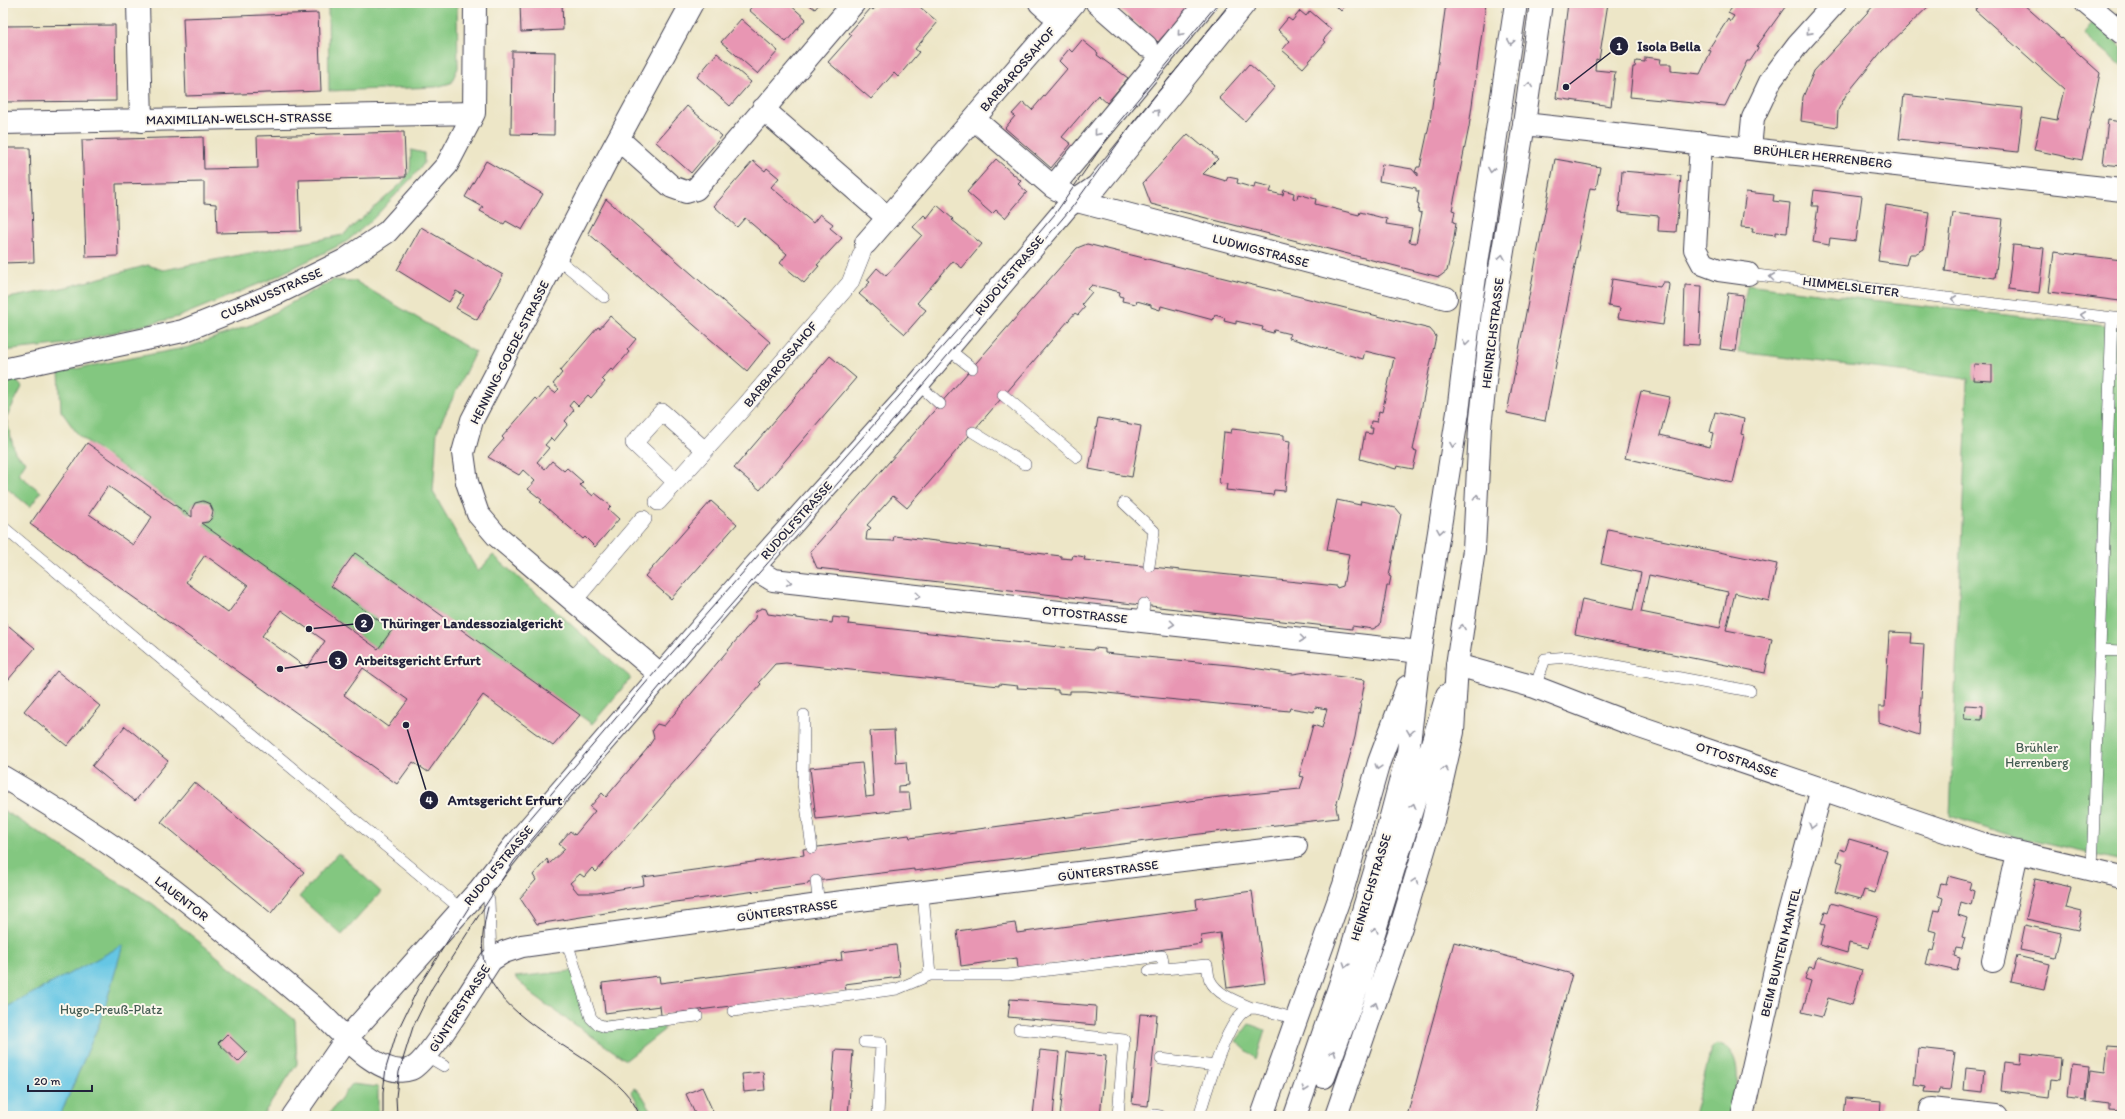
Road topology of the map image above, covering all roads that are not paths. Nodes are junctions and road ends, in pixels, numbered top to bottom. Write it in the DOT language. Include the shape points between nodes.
graph roads {
  1 [pos="475,3"];
  2 [pos="692,3"];
  3 [pos="854,3"];
  4 [pos="1040,3"];
  5 [pos="1074,3"];
  6 [pos="1097,3"];
  7 [pos="1206,3"];
  8 [pos="1245,3"];
  9 [pos="1516,3"];
  10 [pos="1541,3"];
  11 [pos="1835,3"];
  12 [pos="2086,3"];
  13 [pos="138,6"];
  14 [pos="1060,20"];
  15 [pos="2122,33"];
  16 [pos="1146,46"];
  17 [pos="763,109"];
  18 [pos="474,113"];
  19 [pos="974,119"];
  20 [pos="141,121"];
  21 [pos="3,123"];
  22 [pos="1524,124"];
  23 [pos="618,139"];
  24 [pos="1701,143"];
  25 [pos="1750,148"];
  26 [pos="1053,187"];
  27 [pos="2122,190"];
  28 [pos="1077,201"];
  29 [pos="888,218"];
  30 [pos="866,243"];
  31 [pos="557,258"];
  32 [pos="1748,274"];
  33 [pos="604,297"];
  34 [pos="1446,298"];
  35 [pos="2117,319"];
  36 [pos="947,348"];
  37 [pos="972,368"];
  38 [pos="3,370"];
  39 [pos="918,384"];
  40 [pos="1003,394"];
  41 [pos="940,404"];
  42 [pos="973,432"];
  43 [pos="705,450"];
  44 [pos="1077,457"];
  45 [pos="1025,464"];
  46 [pos="676,482"];
  47 [pos="658,502"];
  48 [pos="1124,503"];
  49 [pos="644,519"];
  50 [pos="3,527"];
  51 [pos="1149,566"];
  52 [pos="753,568"];
  53 [pos="573,601"];
  54 [pos="2100,650"];
  55 [pos="2122,651"];
  56 [pos="1420,652"];
  57 [pos="1457,665"];
  58 [pos="661,675"];
  59 [pos="1535,687"];
  60 [pos="1750,691"];
  61 [pos="804,715"];
  62 [pos="3,777"];
  63 [pos="1822,788"];
  64 [pos="1296,846"];
  65 [pos="812,848"];
  66 [pos="2017,854"];
  67 [pos="2092,870"];
  68 [pos="2122,877"];
  69 [pos="816,881"];
  70 [pos="480,889"];
  71 [pos="923,893"];
  72 [pos="819,905"];
  73 [pos="461,909"];
  74 [pos="566,939"];
  75 [pos="491,960"];
  76 [pos="1993,961"];
  77 [pos="1164,969"];
  78 [pos="1149,971"];
  79 [pos="930,975"];
  80 [pos="1252,1008"];
  81 [pos="732,1011"];
  82 [pos="697,1016"];
  83 [pos="1298,1019"];
  84 [pos="1019,1029"];
  85 [pos="347,1038"];
  86 [pos="864,1042"];
  87 [pos="1161,1059"];
  88 [pos="1215,1066"];
  89 [pos="293,1116"];
  90 [pos="878,1116"];
  91 [pos="1118,1116"];
  92 [pos="1199,1116"];
  93 [pos="1262,1116"];
  94 [pos="1295,1116"];
  95 [pos="1310,1116"];
  96 [pos="1336,1116"];
  97 [pos="1742,1116"];
  98 [pos="1930,1116"];
  99 [pos="1996,1116"];
  1 -- 18 [label="street"];
  2 -- 23 [label="street, HENNING-GOEDE-STRASSE"];
  3 -- 17 [label="street"];
  4 -- 14 [label="street, BARBAROSSAHOF"];
  5 -- 14 [label="street, BARBAROSSAHOF"];
  6 -- 16 [label="street"];
  7 -- 26 [label="street, one-way"];
  28 -- 8 [label="street, RUDOLFSTRASSE, one-way" via="1097,186"];
  9 -- 56 [label="street, HEINRICHSTRASSE, one-way" via="1471,304 1458,412"];
  22 -- 10 [label="street, HEINRICHSTRASSE, one-way"];
  11 -- 25 [label="street, one-way" via="1798,44 1772,80 1753,118"];
  12 -- 15 [label="street"];
  13 -- 20 [label="street"];
  14 -- 19 [label="street, BARBAROSSAHOF"];
  17 -- 23 [label="street" via="696,189 686,192 672,187"];
  17 -- 29 [label="street"];
  18 -- 20 [label="street, MAXIMILIAN-WELSCH-STRASSE"];
  18 -- 38 [label="street, CUSANUSSTRASSE" via="447,165 386,232 345,260 280,292 183,331"];
  19 -- 26 [label="street, BARBAROSSAHOF"];
  19 -- 29 [label="street, BARBAROSSAHOF"];
  20 -- 21 [label="street, MAXIMILIAN-WELSCH-STRASSE"];
  22 -- 24 [label="street, BRÜHLER HERRENBERG"];
  57 -- 22 [label="street, HEINRICHSTRASSE, one-way" via="1474,550 1480,426 1493,311"];
  23 -- 31 [label="street, HENNING-GOEDE-STRASSE"];
  24 -- 25 [label="street, BRÜHLER HERRENBERG"];
  24 -- 32 [label="street, HIMMELSLEITER" via="1695,249 1703,264 1719,270"];
  25 -- 27 [label="street, BRÜHLER HERRENBERG"];
  26 -- 28 [label="street, BARBAROSSAHOF"];
  28 -- 34 [label="street, LUDWIGSTRASSE"];
  28 -- 36 [label="street, RUDOLFSTRASSE" via="1068,206"];
  29 -- 30 [label="street, BARBAROSSAHOF"];
  30 -- 43 [label="street, BARBAROSSAHOF" via="850,283"];
  31 -- 33 [label="lane"];
  31 -- 53 [label="street, HENNING-GOEDE-STRASSE" via="472,420 462,453 467,482 478,514 496,535"];
  35 -- 32 [label="lane, HIMMELSLEITER, one-way"];
  35 -- 54 [label="lane"];
  36 -- 37 [label="lane"];
  36 -- 39 [label="street, RUDOLFSTRASSE"];
  39 -- 41 [label="lane"];
  39 -- 52 [label="street, RUDOLFSTRASSE"];
  40 -- 44 [label="lane"];
  42 -- 45 [label="lane"];
  43 -- 46 [label="street, BARBAROSSAHOF"];
  43 -- 46 [label="street" via="662,412 634,443"];
  46 -- 47 [label="street, BARBAROSSAHOF"];
  48 -- 51 [label="lane" via="1154,530"];
  49 -- 53 [label="street"];
  50 -- 73 [label="lane"];
  52 -- 56 [label="street, OTTOSTRASSE, one-way" via="774,580 1143,612"];
  52 -- 58 [label="street, RUDOLFSTRASSE"];
  53 -- 58 [label="street, HENNING-GOEDE-STRASSE"];
  54 -- 55 [label="lane"];
  54 -- 67 [label="lane"];
  56 -- 83 [label="street, HEINRICHSTRASSE, one-way" via="1379,762 1344,885"];
  56 -- 94 [label="street, HEINRICHSTRASSE, one-way" via="1408,752 1388,828 1348,961"];
  57 -- 59 [label="street, OTTOSTRASSE"];
  95 -- 57 [label="street, HEINRICHSTRASSE, one-way" via="1359,982"];
  96 -- 57 [label="street, HEINRICHSTRASSE, one-way" via="1401,927 1434,820 1453,732"];
  58 -- 70 [label="street, RUDOLFSTRASSE" via="516,843"];
  59 -- 60 [label="lane" via="1545,659 1568,657"];
  59 -- 63 [label="street, OTTOSTRASSE" via="1631,724"];
  61 -- 65 [label="lane" via="803,784"];
  62 -- 85 [label="street, LAUENTOR" via="81,824 165,884"];
  63 -- 66 [label="street, OTTOSTRASSE"];
  63 -- 97 [label="street, BEIM BUNTEN MANTEL, one-way" via="1784,931"];
  64 -- 71 [label="street, GÜNTERSTRASSE"];
  66 -- 67 [label="street, OTTOSTRASSE"];
  66 -- 76 [label="street"];
  67 -- 68 [label="street, OTTOSTRASSE"];
  69 -- 72 [label="lane"];
  70 -- 73 [label="street, RUDOLFSTRASSE"];
  70 -- 75 [label="lane" via="489,900"];
  71 -- 72 [label="street, GÜNTERSTRASSE"];
  71 -- 79 [label="lane"];
  72 -- 74 [label="street, GÜNTERSTRASSE"];
  73 -- 85 [label="street, RUDOLFSTRASSE"];
  74 -- 75 [label="street, GÜNTERSTRASSE" via="522,946"];
  74 -- 82 [label="lane" via="591,1018 597,1024 606,1027"];
  75 -- 85 [label="street, GÜNTERSTRASSE" via="435,1061 399,1072 386,1068 365,1055"];
  77 -- 78 [label="lane"];
  77 -- 79 [label="lane" via="1162,956 1008,975"];
  77 -- 80 [label="lane" via="1207,965 1210,980 1220,991 1234,1001"];
  79 -- 81 [label="lane" via="897,989"];
  80 -- 83 [label="lane"];
  80 -- 88 [label="lane" via="1242,1013 1235,1022"];
  83 -- 93 [label="street"];
  84 -- 91 [label="lane" via="1124,1040"];
  85 -- 89 [label="street"];
  86 -- 90 [label="lane" via="881,1043"];
  87 -- 88 [label="lane"];
  88 -- 92 [label="lane"];
  98 -- 99 [label="street" via="1931,1109"];
}
